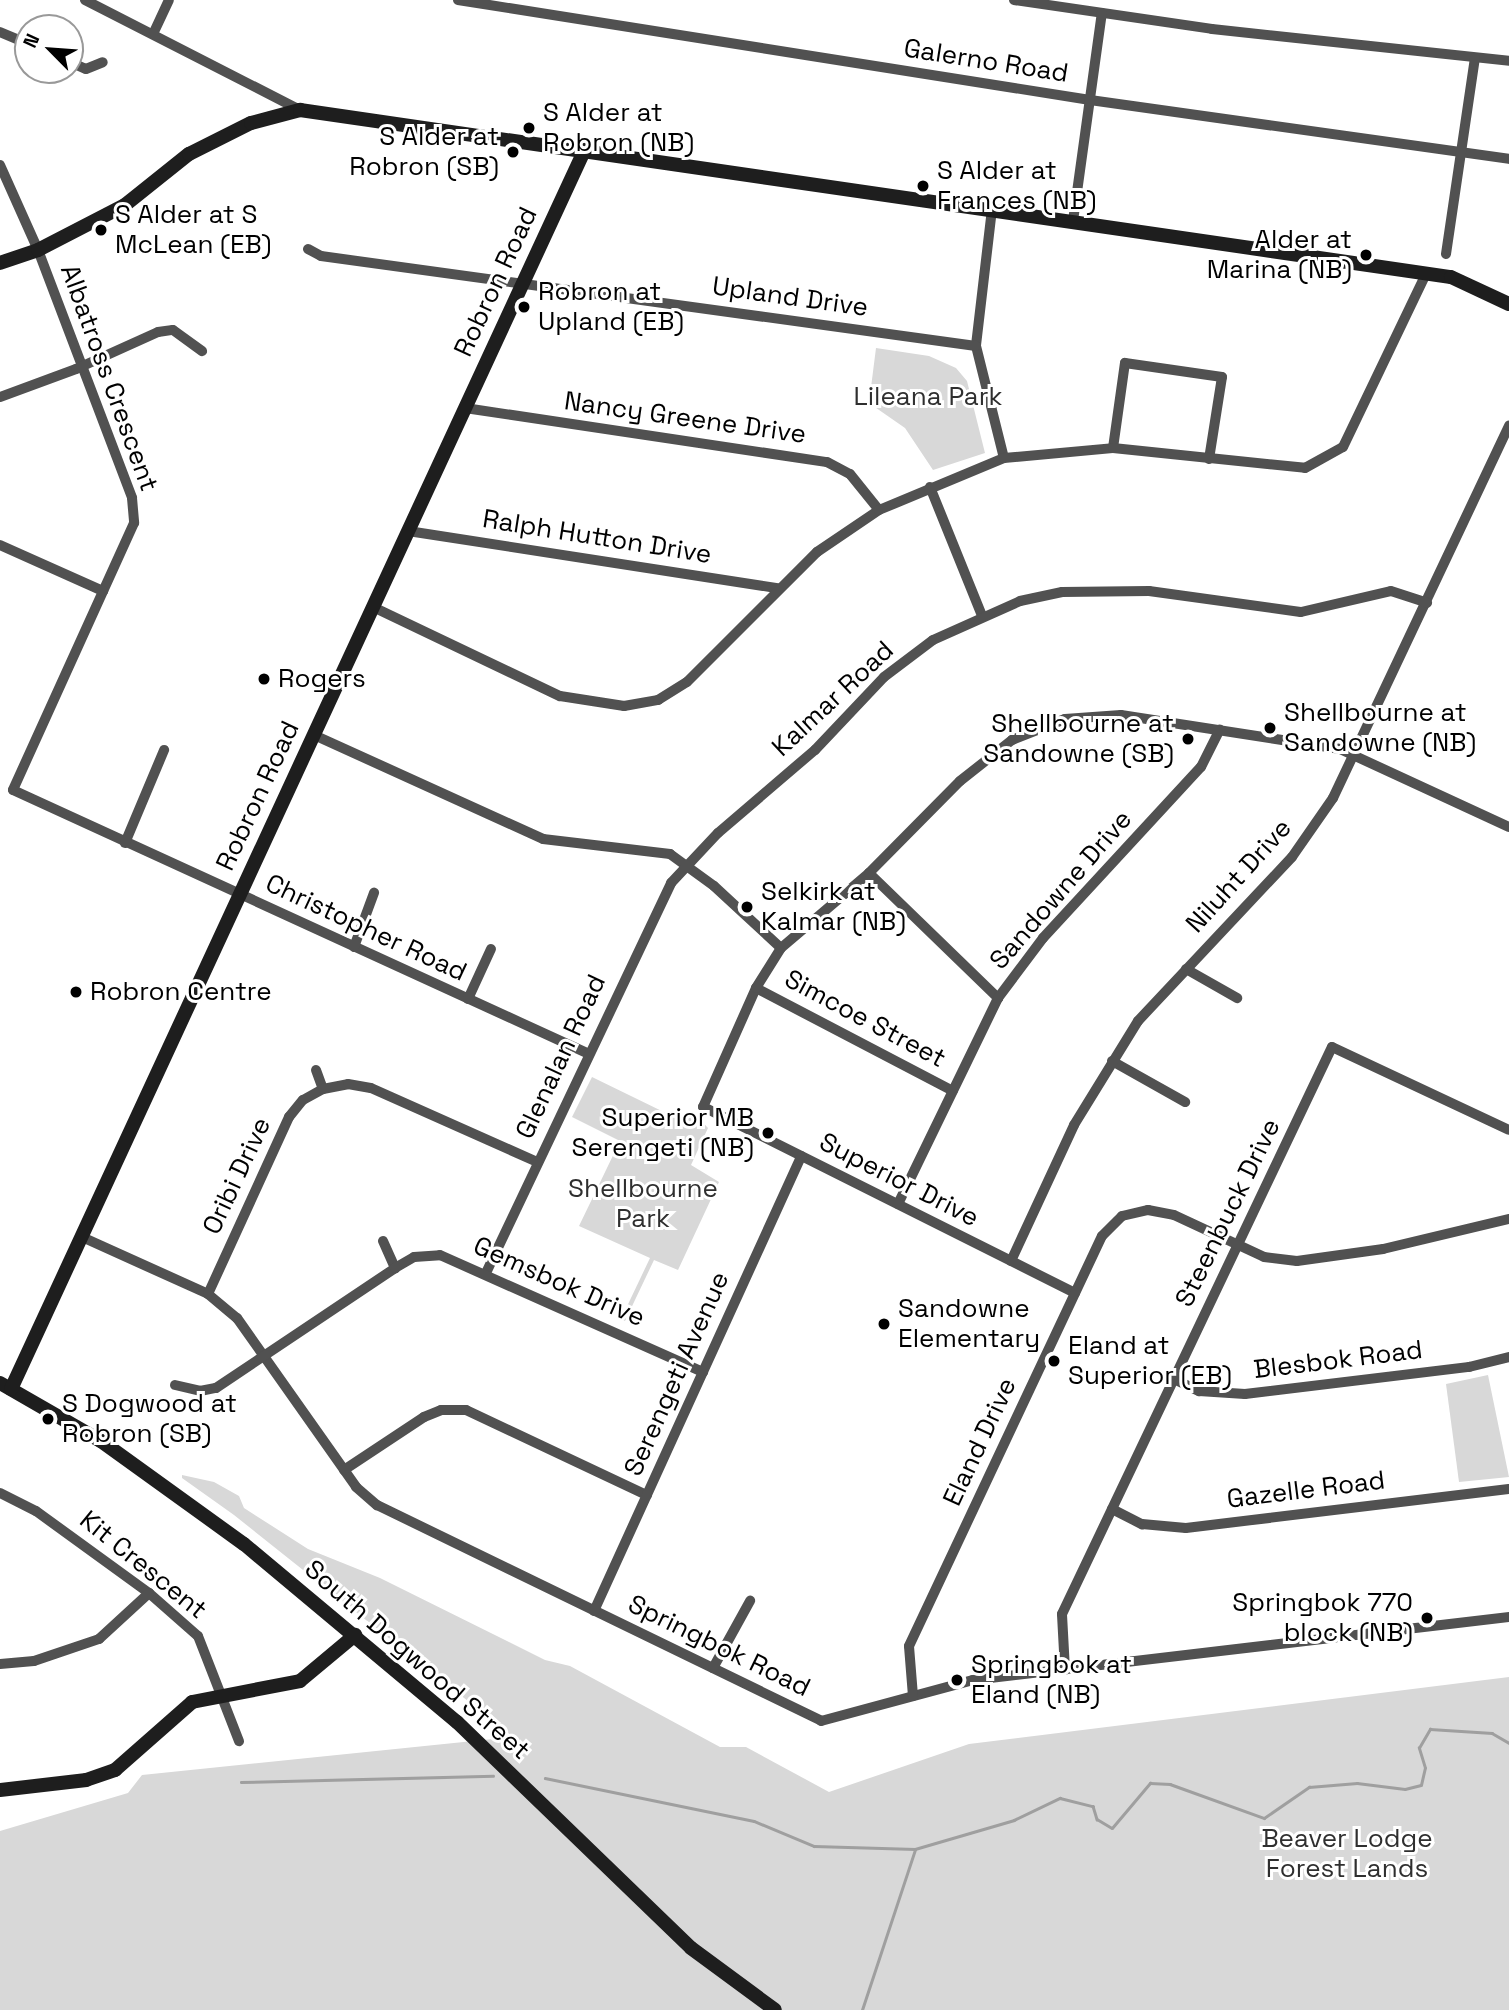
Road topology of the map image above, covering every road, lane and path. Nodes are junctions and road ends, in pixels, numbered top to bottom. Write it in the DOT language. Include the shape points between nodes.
graph roads {
  1 [pos="85,0"];
  2 [pos="169,0"];
  3 [pos="458,0"];
  4 [pos="1014,0"];
  5 [pos="1101,13"];
  6 [pos="155,32"];
  7 [pos="1475,58"];
  8 [pos="1509,61"];
  9 [pos="103,62"];
  10 [pos="84,68"];
  11 [pos="1090,100"];
  12 [pos="300,110"];
  13 [pos="585,149"];
  14 [pos="1461,154"];
  15 [pos="1509,159"];
  16 [pos="0,165"];
  17 [pos="992,209"];
  18 [pos="1073,221"];
  19 [pos="309,249"];
  20 [pos="38,250"];
  21 [pos="1446,254"];
  22 [pos="0,263"];
  23 [pos="1426,274"];
  24 [pos="523,282"];
  25 [pos="1509,304"];
  26 [pos="976,345"];
  27 [pos="202,351"];
  28 [pos="82,367"];
  29 [pos="0,397"];
  30 [pos="465,408"];
  31 [pos="1509,426"];
  32 [pos="1113,448"];
  33 [pos="1004,457"];
  34 [pos="1209,458"];
  35 [pos="930,487"];
  36 [pos="879,510"];
  37 [pos="408,531"];
  38 [pos="0,545"];
  39 [pos="778,588"];
  40 [pos="103,591"];
  41 [pos="1427,603"];
  42 [pos="373,607"];
  43 [pos="982,616"];
  44 [pos="1220,729"];
  45 [pos="314,735"];
  46 [pos="164,750"];
  47 [pos="1354,755"];
  48 [pos="13,790"];
  49 [pos="1509,827"];
  50 [pos="125,843"];
  51 [pos="687,866"];
  52 [pos="869,873"];
  53 [pos="374,893"];
  54 [pos="240,895"];
  55 [pos="354,947"];
  56 [pos="781,948"];
  57 [pos="491,950"];
  58 [pos="1186,969"];
  59 [pos="756,988"];
  60 [pos="998,998"];
  61 [pos="1237,998"];
  62 [pos="468,999"];
  63 [pos="587,1053"];
  64 [pos="1112,1061"];
  65 [pos="316,1070"];
  66 [pos="323,1088"];
  67 [pos="953,1091"];
  68 [pos="1185,1102"];
  69 [pos="1509,1130"];
  70 [pos="801,1156"];
  71 [pos="537,1163"];
  72 [pos="898,1204"];
  73 [pos="1509,1219"];
  74 [pos="82,1237"];
  75 [pos="383,1241"];
  76 [pos="1237,1245"];
  77 [pos="1011,1261"];
  78 [pos="395,1268"];
  79 [pos="486,1273"];
  80 [pos="1075,1293"];
  81 [pos="208,1294"];
  82 [pos="1509,1357"];
  83 [pos="265,1358"];
  84 [pos="703,1372"];
  85 [pos="1174,1379"];
  86 [pos="175,1385"];
  87 [pos="6,1386"];
  88 [pos="344,1470"];
  89 [pos="1509,1489"];
  90 [pos="0,1493"];
  91 [pos="647,1495"];
  92 [pos="1112,1509"];
  93 [pos="149,1593"];
  94 [pos="750,1601"];
  95 [pos="594,1611"];
  96 [pos="1509,1617"];
  97 [pos="355,1635"];
  98 [pos="0,1664"];
  99 [pos="713,1668"];
  100 [pos="1065,1670"];
  101 [pos="913,1696"];
  102 [pos="221,1697"];
  103 [pos="239,1741"];
  104 [pos="0,1790"];
  105 [pos="775,2010"];
  1 -- 6 [label="street"];
  2 -- 6 [label="street"];
  3 -- 11 [label="street, Galerno Road"];
  4 -- 5 [label="street"];
  5 -- 7 [label="street"];
  5 -- 11 [label="street"];
  6 -- 12 [label="street"];
  7 -- 8 [label="street"];
  7 -- 14 [label="street"];
  9 -- 10 [label="street"];
  11 -- 14 [label="street, Galerno Road"];
  11 -- 18 [label="street"];
  12 -- 13 [label="street"];
  12 -- 20 [label="street" via="251,123 189,154 125,205"];
  13 -- 17 [label="street"];
  13 -- 24 [label="street, Robron Road"];
  14 -- 15 [label="street, Galerno Road"];
  14 -- 21 [label="street"];
  16 -- 20 [label="street, Albatross Crescent"];
  17 -- 18 [label="street"];
  17 -- 26 [label="street"];
  18 -- 23 [label="street"];
  19 -- 24 [label="street, Upland Drive" via="321,256"];
  20 -- 22 [label="street"];
  20 -- 28 [label="street, Albatross Crescent"];
  23 -- 25 [label="street" via="1451,277"];
  23 -- 34 [label="street" via="1343,447 1305,468"];
  24 -- 26 [label="street, Upland Drive"];
  24 -- 30 [label="street, Robron Road"];
  26 -- 33 [label="street"];
  27 -- 28 [label="street" via="173,330 158,331"];
  28 -- 29 [label="street"];
  28 -- 40 [label="street, Albatross Crescent" via="132,498 134,523"];
  30 -- 36 [label="street, Nancy Greene Drive" via="827,462 850,474"];
  30 -- 37 [label="street, Robron Road"];
  31 -- 41 [label="street, Niluht Drive"];
  32 -- 33 [label="street"];
  32 -- 34 [label="street"];
  32 -- 34 [label="street" via="1125,363 1222,377"];
  33 -- 35 [label="street"];
  35 -- 36 [label="street"];
  35 -- 43 [label="street"];
  36 -- 39 [label="street" via="817,552"];
  37 -- 39 [label="street, Ralph Hutton Drive"];
  37 -- 42 [label="street, Robron Road"];
  38 -- 40 [label="street"];
  39 -- 42 [label="street" via="687,682 658,700 624,706 560,696"];
  40 -- 48 [label="street, Albatross Crescent"];
  41 -- 43 [label="street, Kalmar Road" via="1391,591 1301,612 1149,592 1062,592"];
  41 -- 47 [label="street, Niluht Drive"];
  42 -- 45 [label="street, Robron Road"];
  43 -- 51 [label="street, Kalmar Road" via="933,639 884,677 815,750 718,833"];
  44 -- 47 [label="street"];
  44 -- 52 [label="street" via="1121,715 1065,719 1012,740 960,781"];
  44 -- 60 [label="street, Sandowne Drive" via="1201,766 1043,938"];
  45 -- 51 [label="street" via="543,839 670,854"];
  45 -- 54 [label="street, Robron Road"];
  46 -- 50 [label="street"];
  47 -- 49 [label="street"];
  47 -- 58 [label="street, Niluht Drive" via="1333,797 1292,857"];
  48 -- 50 [label="street, Christopher Road"];
  50 -- 54 [label="street, Christopher Road"];
  51 -- 56 [label="street"];
  51 -- 63 [label="street, Glenalan Road" via="671,883"];
  52 -- 56 [label="street"];
  52 -- 60 [label="street"];
  53 -- 55 [label="street"];
  54 -- 55 [label="street, Christopher Road"];
  54 -- 74 [label="street, Robron Road"];
  55 -- 62 [label="street, Christopher Road"];
  56 -- 59 [label="street"];
  57 -- 62 [label="street"];
  58 -- 61 [label="street"];
  58 -- 64 [label="street, Niluht Drive" via="1139,1021"];
  59 -- 67 [label="street, Simcoe Street"];
  59 -- 70 [label="street, Superior Drive" via="703,1107"];
  60 -- 67 [label="street, Sandowne Drive"];
  62 -- 63 [label="street, Christopher Road"];
  63 -- 71 [label="street, Glenalan Road"];
  64 -- 68 [label="street"];
  64 -- 77 [label="street, Niluht Drive" via="1074,1125"];
  65 -- 66 [label="street"];
  66 -- 71 [label="street" via="348,1084 371,1088"];
  66 -- 81 [label="street, Oribi Drive" via="303,1100 289,1117"];
  67 -- 72 [label="street, Sandowne Drive"];
  69 -- 76 [label="street, Steenbuck Drive" via="1332,1047"];
  70 -- 72 [label="street, Superior Drive"];
  70 -- 84 [label="street, Serengeti Avenue"];
  71 -- 79 [label="street, Glenalan Road"];
  72 -- 77 [label="street, Superior Drive"];
  73 -- 76 [label="street, Eland Drive" via="1384,1249 1297,1261 1264,1257"];
  74 -- 81 [label="street, Springbok Road"];
  74 -- 87 [label="street, Robron Road"];
  75 -- 78 [label="street"];
  76 -- 80 [label="street, Eland Drive" via="1174,1214 1147,1210 1122,1216 1102,1236"];
  76 -- 85 [label="street, Steenbuck Drive"];
  77 -- 80 [label="street, Superior Drive"];
  78 -- 79 [label="street, Gemsbok Drive" via="414,1257 440,1255"];
  78 -- 83 [label="street, Gemsbok Drive"];
  79 -- 84 [label="street, Gemsbok Drive"];
  80 -- 101 [label="street, Eland Drive" via="909,1646"];
  81 -- 83 [label="street, Springbok Road" via="237,1318"];
  82 -- 85 [label="street, Blesbok Road" via="1469,1367 1245,1394 1199,1391"];
  83 -- 86 [label="street, Gemsbok Drive" via="216,1388 200,1391"];
  83 -- 88 [label="street, Springbok Road"];
  84 -- 91 [label="street, Serengeti Avenue"];
  85 -- 92 [label="street, Steenbuck Drive"];
  87 -- 97 [label="street, South Dogwood Street" via="169,1487"];
  88 -- 91 [label="street" via="424,1417 441,1410 466,1410"];
  88 -- 95 [label="street, Springbok Road" via="377,1505"];
  89 -- 92 [label="street, Gazelle Road" via="1186,1528 1142,1524"];
  90 -- 93 [label="street, Kit Crescent" via="36,1511"];
  91 -- 95 [label="street, Serengeti Avenue"];
  92 -- 100 [label="street, Steenbuck Drive" via="1062,1614"];
  93 -- 98 [label="street" via="99,1639 34,1661"];
  93 -- 102 [label="street, Kit Crescent" via="198,1636"];
  94 -- 99 [label="street"];
  95 -- 99 [label="street, Springbok Road"];
  96 -- 100 [label="street, Springbok Road"];
  97 -- 102 [label="street" via="300,1681"];
  97 -- 105 [label="street, South Dogwood Street" via="473,1736 691,1948"];
  99 -- 101 [label="street, Springbok Road" via="821,1721"];
  100 -- 101 [label="street, Springbok Road" via="973,1680"];
  102 -- 103 [label="street, Kit Crescent"];
  102 -- 104 [label="street" via="192,1702 115,1770 86,1780"];
}
